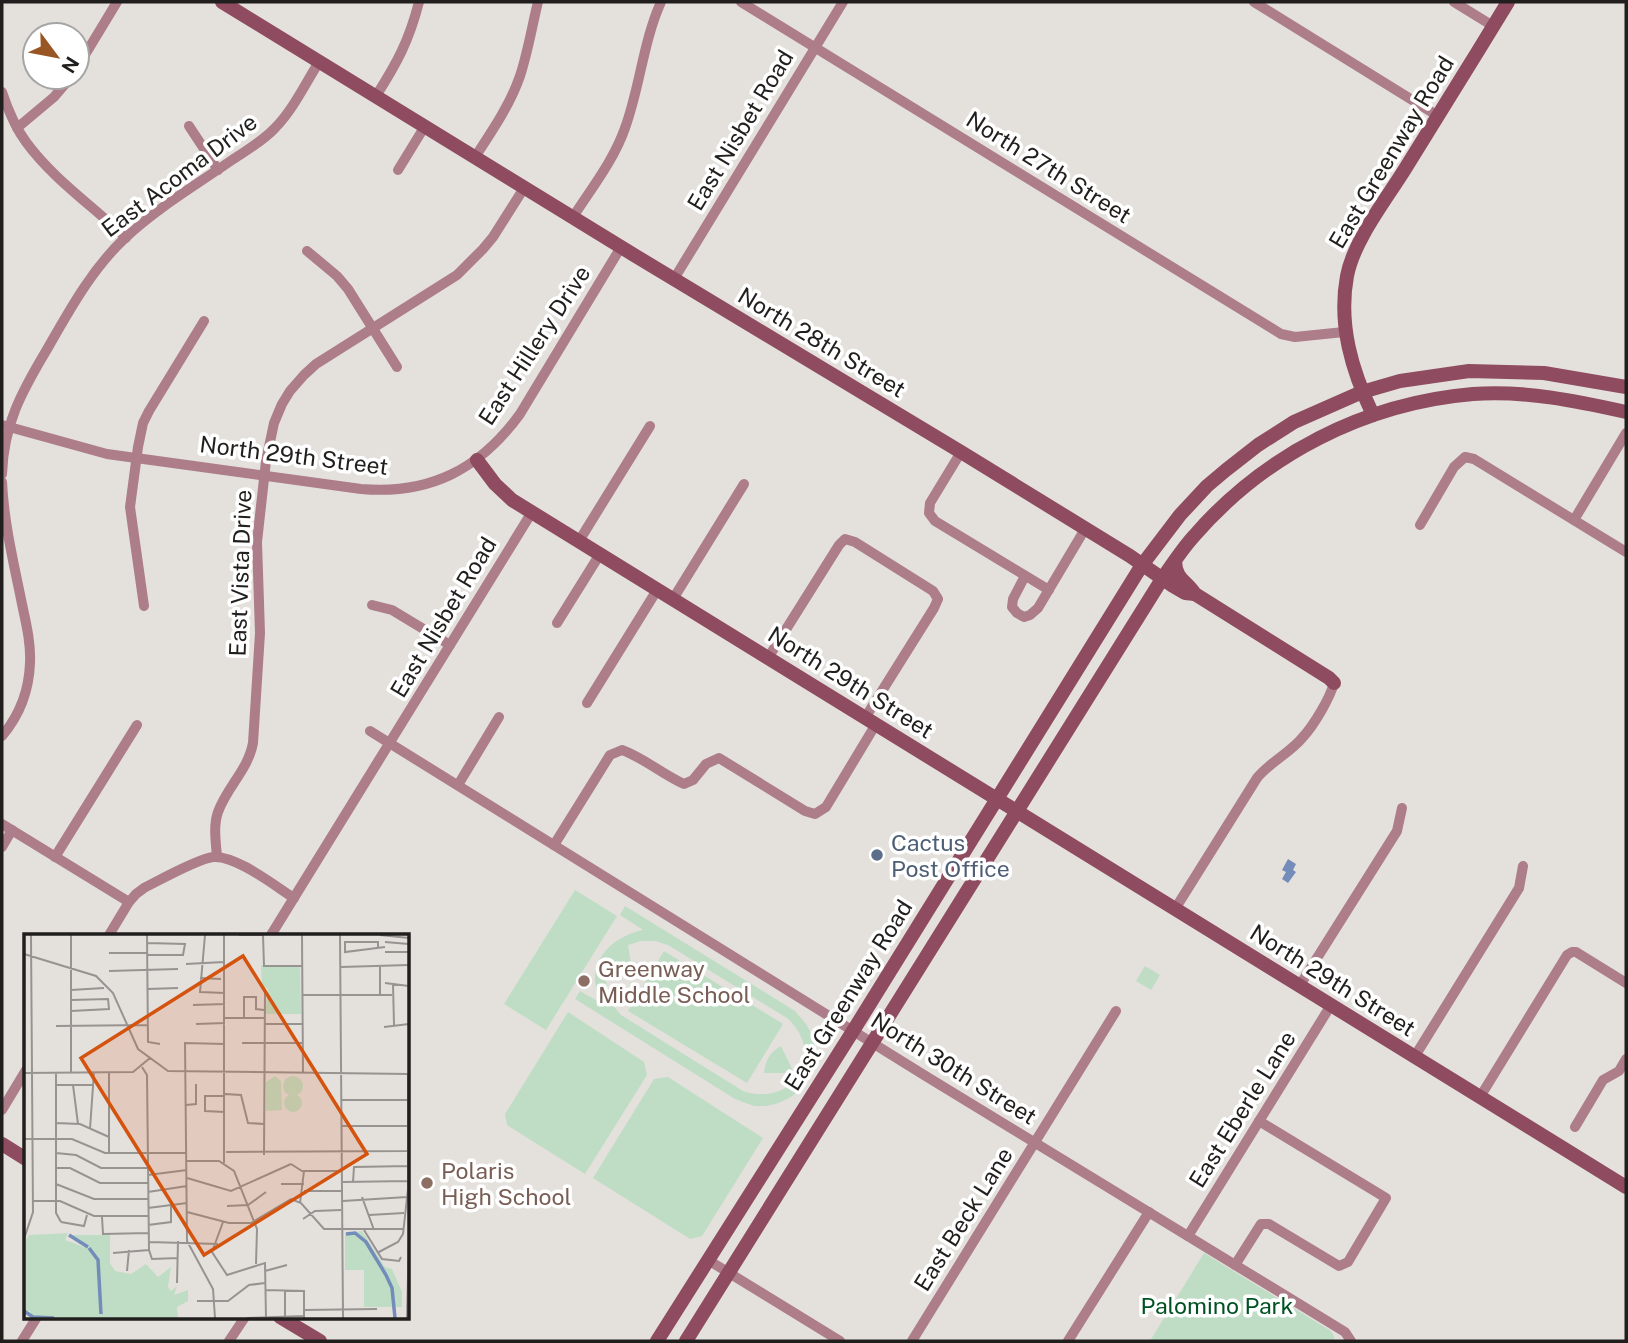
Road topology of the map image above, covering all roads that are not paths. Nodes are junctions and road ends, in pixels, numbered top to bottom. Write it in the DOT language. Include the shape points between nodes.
graph roads {
  1 [pos="117,2"];
  2 [pos="222,2"];
  3 [pos="419,2"];
  4 [pos="538,2"];
  5 [pos="661,2"];
  6 [pos="741,2"];
  7 [pos="843,2"];
  8 [pos="1255,2"];
  9 [pos="1454,2"];
  10 [pos="1508,2"];
  11 [pos="1493,26"];
  12 [pos="91,45"];
  13 [pos="815,47"];
  14 [pos="319,62"];
  15 [pos="59,91"];
  16 [pos="2,92"];
  17 [pos="376,96"];
  18 [pos="1438,116"];
  19 [pos="189,126"];
  20 [pos="425,126"];
  21 [pos="17,128"];
  22 [pos="475,157"];
  23 [pos="218,170"];
  24 [pos="398,170"];
  25 [pos="524,188"];
  26 [pos="573,218"];
  27 [pos="126,238"];
  28 [pos="621,247"];
  29 [pos="307,251"];
  30 [pos="674,279"];
  31 [pos="204,321"];
  32 [pos="373,328"];
  33 [pos="1345,332"];
  34 [pos="397,367"];
  35 [pos="1507,372"];
  36 [pos="1626,387"];
  37 [pos="1362,392"];
  38 [pos="1504,394"];
  39 [pos="1626,412"];
  40 [pos="1373,415"];
  41 [pos="5,426"];
  42 [pos="650,426"];
  43 [pos="1626,433"];
  44 [pos="961,452"];
  45 [pos="1241,458"];
  46 [pos="137,459"];
  47 [pos="477,460"];
  48 [pos="2,474"];
  49 [pos="265,476"];
  50 [pos="1257,477"];
  51 [pos="2,482"];
  52 [pos="744,484"];
  53 [pos="531,512"];
  54 [pos="1574,520"];
  55 [pos="1420,525"];
  56 [pos="1085,529"];
  57 [pos="579,541"];
  58 [pos="1626,552"];
  59 [pos="600,554"];
  60 [pos="1175,561"];
  61 [pos="1142,565"];
  62 [pos="1025,576"];
  63 [pos="1162,579"];
  64 [pos="657,590"];
  65 [pos="1049,590"];
  66 [pos="1195,594"];
  67 [pos="673,599"];
  68 [pos="372,605"];
  69 [pos="144,606"];
  70 [pos="557,624"];
  71 [pos="450,645"];
  72 [pos="1090,649"];
  73 [pos="768,658"];
  74 [pos="1109,664"];
  75 [pos="1334,683"];
  76 [pos="587,703"];
  77 [pos="499,717"];
  78 [pos="871,721"];
  79 [pos="137,725"];
  80 [pos="370,731"];
  81 [pos="2,736"];
  82 [pos="390,744"];
  83 [pos="457,785"];
  84 [pos="997,799"];
  85 [pos="1402,808"];
  86 [pos="1017,811"];
  87 [pos="2,824"];
  88 [pos="12,830"];
  89 [pos="554,845"];
  90 [pos="2,847"];
  91 [pos="217,857"];
  92 [pos="55,858"];
  93 [pos="1523,866"];
  94 [pos="295,898"];
  95 [pos="129,902"];
  96 [pos="1175,909"];
  97 [pos="110,934"];
  98 [pos="272,934"];
  99 [pos="1626,983"];
  100 [pos="1300,985"];
  101 [pos="1331,1005"];
  102 [pos="1116,1012"];
  103 [pos="853,1031"];
  104 [pos="873,1043"];
  105 [pos="1415,1056"];
  106 [pos="1626,1059"];
  107 [pos="24,1073"];
  108 [pos="1480,1097"];
  109 [pos="2,1110"];
  110 [pos="1259,1121"];
  111 [pos="1575,1127"];
  112 [pos="1035,1143"];
  113 [pos="2,1144"];
  114 [pos="24,1158"];
  115 [pos="1626,1187"];
  116 [pos="1149,1212"];
  117 [pos="1188,1236"];
  118 [pos="708,1260"];
  119 [pos="1235,1265"];
  120 [pos="729,1273"];
  121 [pos="36,1318"];
  122 [pos="244,1318"];
  123 [pos="282,1318"];
  124 [pos="22,1341"];
  125 [pos="229,1341"];
  126 [pos="320,1341"];
  127 [pos="657,1341"];
  128 [pos="686,1341"];
  129 [pos="840,1341"];
  130 [pos="912,1341"];
  131 [pos="1068,1341"];
  132 [pos="1351,1341"];
  1 -- 12 [label="street"];
  2 -- 14 [label="street, North 28th Street"];
  3 -- 17 [label="street" via="402,54"];
  4 -- 22 [label="street" via="515,89"];
  5 -- 26 [label="street" via="624,131"];
  6 -- 13 [label="street, North 27th Street"];
  7 -- 13 [label="street, East Nisbet Road"];
  8 -- 18 [label="street"];
  9 -- 11 [label="street"];
  10 -- 11 [label="street, East Greenway Road"];
  11 -- 18 [label="street, East Greenway Road"];
  13 -- 30 [label="street, East Nisbet Road"];
  13 -- 33 [label="street, North 27th Street" via="1282,334"];
  14 -- 17 [label="street, North 28th Street"];
  14 -- 23 [label="street, East Acoma Drive" via="275,128"];
  15 -- 21 [label="street"];
  16 -- 21 [label="street"];
  17 -- 20 [label="street, North 28th Street"];
  18 -- 33 [label="street, East Greenway Road" via="1352,256 1343,305"];
  19 -- 23 [label="street"];
  20 -- 22 [label="street, North 28th Street"];
  20 -- 24 [label="street"];
  21 -- 27 [label="street" via="39,159"];
  22 -- 25 [label="street, North 28th Street"];
  23 -- 27 [label="street, East Acoma Drive"];
  25 -- 26 [label="street, North 28th Street"];
  25 -- 32 [label="street, East Vista Drive" via="493,237 469,264"];
  26 -- 28 [label="street, North 28th Street"];
  27 -- 41 [label="street, East Acoma Drive" via="83,289"];
  28 -- 30 [label="street, North 28th Street"];
  28 -- 47 [label="street, East Hillery Drive" via="520,414"];
  29 -- 32 [label="street" via="337,276"];
  30 -- 44 [label="street, North 28th Street"];
  31 -- 46 [label="street" via="149,411"];
  32 -- 34 [label="street"];
  32 -- 49 [label="street, East Vista Drive" via="316,364 290,391 274,423"];
  33 -- 37 [label="street, East Greenway Road"];
  35 -- 36 [label="street, East Greenway Road" via="1544,373"];
  35 -- 37 [label="street, East Greenway Road" via="1437,375"];
  35 -- 38 [label="street"];
  37 -- 40 [label="street, East Greenway Road"];
  37 -- 45 [label="street, East Greenway Road" via="1294,422"];
  38 -- 39 [label="street, East Greenway Road"];
  38 -- 40 [label="street, East Greenway Road" via="1441,399"];
  40 -- 50 [label="street, East Greenway Road" via="1307,443"];
  41 -- 46 [label="street, North 29th Street"];
  41 -- 48 [label="street, East Acoma Drive"];
  42 -- 57 [label="street"];
  43 -- 54 [label="street"];
  44 -- 56 [label="street, North 28th Street"];
  44 -- 62 [label="street" via="930,503 929,513"];
  45 -- 50 [label="street"];
  45 -- 61 [label="street, East Greenway Road" via="1207,486"];
  46 -- 49 [label="street, North 29th Street"];
  46 -- 69 [label="street" via="130,507"];
  47 -- 49 [label="street, North 29th Street" via="433,482 389,490"];
  47 -- 53 [label="street, North 29th Street" via="503,492"];
  49 -- 91 [label="street, East Vista Drive" via="258,526 260,633 253,743 249,759 218,811"];
  50 -- 60 [label="street, East Greenway Road" via="1221,507"];
  51 -- 81 [label="street" via="30,664 21,705"];
  52 -- 67 [label="street"];
  53 -- 57 [label="street, North 29th Street"];
  53 -- 71 [label="street, East Nisbet Road"];
  54 -- 55 [label="street" via="1465,457 1454,467"];
  54 -- 58 [label="street"];
  56 -- 61 [label="street, North 28th Street"];
  56 -- 65 [label="street"];
  57 -- 59 [label="street, North 29th Street"];
  59 -- 64 [label="street, North 29th Street"];
  59 -- 70 [label="street"];
  60 -- 63 [label="street, East Greenway Road"];
  60 -- 66 [label="street, North 28th Street" via="1177,574"];
  61 -- 63 [label="street, North 28th Street"];
  61 -- 72 [label="street, East Greenway Road"];
  62 -- 65 [label="street"];
  62 -- 65 [label="street" via="1013,599 1017,613 1030,615"];
  63 -- 66 [label="street, North 28th Street"];
  63 -- 74 [label="street, East Greenway Road"];
  64 -- 67 [label="street, North 29th Street"];
  64 -- 76 [label="street"];
  66 -- 75 [label="street, North 28th Street"];
  67 -- 73 [label="street, North 29th Street"];
  68 -- 71 [label="street" via="392,610"];
  71 -- 82 [label="street, East Nisbet Road"];
  72 -- 74 [label="street"];
  72 -- 84 [label="street, East Greenway Road"];
  73 -- 78 [label="street, North 29th Street"];
  73 -- 78 [label="street" via="839,545 845,539 855,542 933,591 938,599"];
  74 -- 86 [label="street, East Greenway Road"];
  75 -- 96 [label="street" via="1332,694 1303,738 1257,778"];
  77 -- 83 [label="street"];
  78 -- 84 [label="street, North 29th Street"];
  78 -- 89 [label="street" via="826,807 816,814 719,758 684,784 622,750 610,755"];
  79 -- 92 [label="street"];
  80 -- 82 [label="street"];
  82 -- 83 [label="street, North 30th Street"];
  82 -- 94 [label="street, East Nisbet Road"];
  83 -- 89 [label="street, North 30th Street"];
  84 -- 86 [label="street, North 29th Street"];
  84 -- 103 [label="street, East Greenway Road"];
  85 -- 100 [label="street" via="1397,831"];
  86 -- 96 [label="street, North 29th Street"];
  86 -- 104 [label="street, East Greenway Road"];
  87 -- 88 [label="street"];
  88 -- 90 [label="street"];
  88 -- 92 [label="street"];
  89 -- 103 [label="street, North 30th Street"];
  91 -- 94 [label="street" via="231,859"];
  91 -- 95 [label="street" via="144,888"];
  92 -- 95 [label="street"];
  93 -- 105 [label="street" via="1519,888"];
  94 -- 98 [label="street, East Nisbet Road"];
  95 -- 97 [label="street"];
  96 -- 100 [label="street, North 29th Street"];
  99 -- 108 [label="street" via="1576,952 1567,955"];
  100 -- 101 [label="street, North 29th Street"];
  101 -- 105 [label="street, North 29th Street"];
  101 -- 110 [label="street, East Eberle Lane"];
  102 -- 112 [label="street, East Beck Lane"];
  103 -- 104 [label="street, North 30th Street"];
  103 -- 118 [label="street, East Greenway Road"];
  104 -- 112 [label="street, North 30th Street"];
  104 -- 120 [label="street, East Greenway Road"];
  105 -- 108 [label="street, North 29th Street"];
  106 -- 111 [label="street" via="1619,1071 1603,1080"];
  107 -- 109 [label="street"];
  108 -- 115 [label="street, North 29th Street"];
  110 -- 117 [label="street, East Eberle Lane"];
  110 -- 119 [label="street" via="1387,1198 1348,1262 1339,1266 1269,1224 1261,1224"];
  112 -- 116 [label="street, North 30th Street"];
  112 -- 130 [label="street, East Beck Lane"];
  113 -- 114 [label="street"];
  116 -- 117 [label="street, North 30th Street"];
  116 -- 131 [label="street"];
  117 -- 119 [label="street, North 30th Street"];
  118 -- 120 [label="street"];
  118 -- 127 [label="street, East Greenway Road"];
  119 -- 132 [label="street, North 30th Street" via="1345,1332"];
  120 -- 128 [label="street, East Greenway Road"];
  120 -- 129 [label="street"];
  121 -- 124 [label="street"];
  122 -- 125 [label="street"];
  123 -- 126 [label="street"];
}
